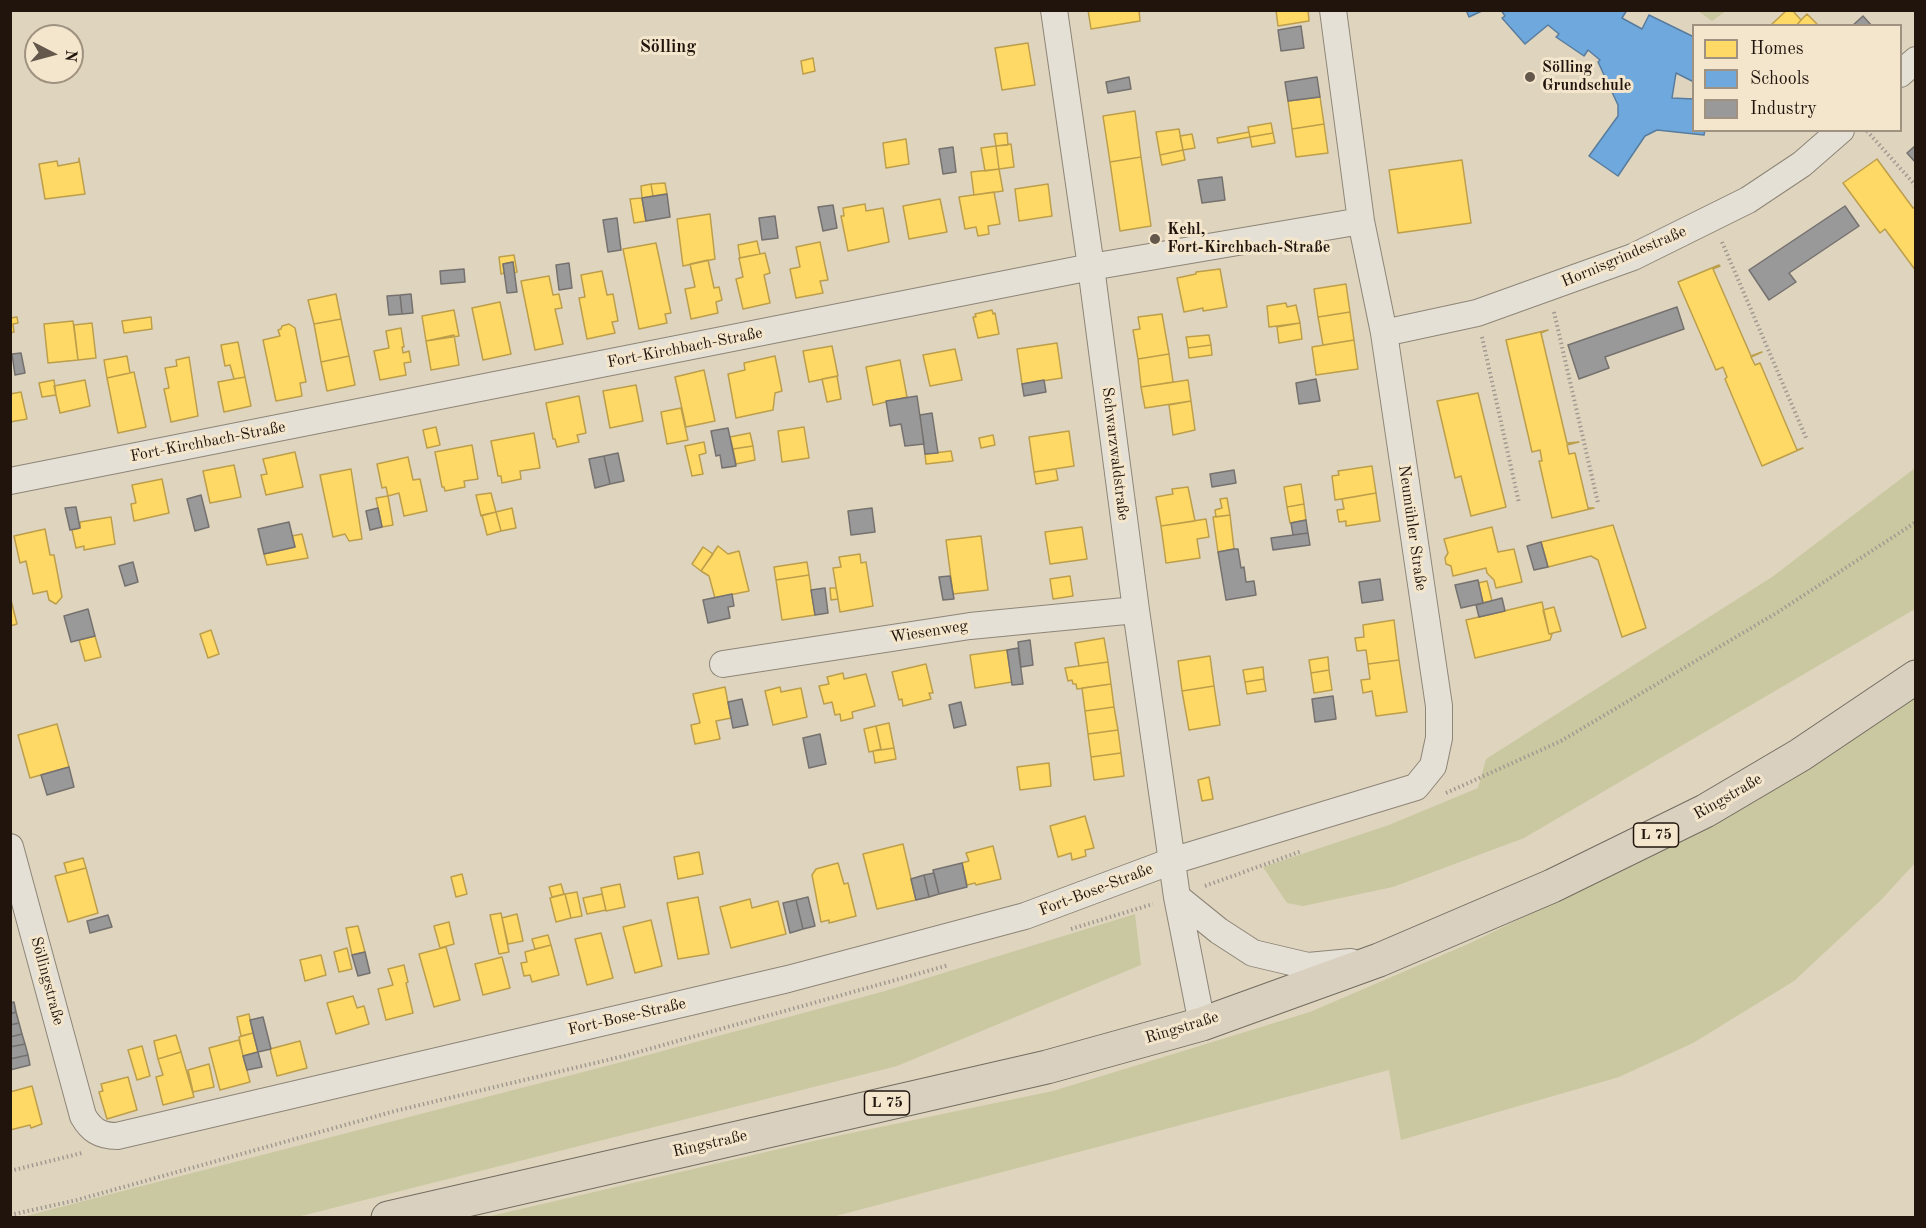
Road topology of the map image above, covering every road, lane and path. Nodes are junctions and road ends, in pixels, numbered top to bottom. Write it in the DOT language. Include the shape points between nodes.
graph roads {
  1 [pos="1054,10"];
  2 [pos="1333,10"];
  3 [pos="1916,60"];
  4 [pos="1902,72"];
  5 [pos="1839,132"];
  6 [pos="1868,132"];
  7 [pos="1916,186"];
  8 [pos="1712,219"];
  9 [pos="1361,221"];
  10 [pos="1091,267"];
  11 [pos="1549,288"];
  12 [pos="1477,313"];
  13 [pos="1384,333"];
  14 [pos="1807,440"];
  15 [pos="10,481"];
  16 [pos="1519,503"];
  17 [pos="1598,503"];
  18 [pos="1136,610"];
  19 [pos="723,664"];
  20 [pos="1916,676"];
  21 [pos="10,847"];
  22 [pos="1172,861"];
  23 [pos="1177,897"];
  24 [pos="1379,960"];
  25 [pos="1202,1024"];
  26 [pos="83,1116"];
  27 [pos="91,1151"];
  28 [pos="10,1171"];
  29 [pos="387,1218"];
  1 -- 10 [label="street, Schwarzwaldstraße"];
  2 -- 9 [label="street, Neumühler Straße"];
  3 -- 4 [label="street"];
  5 -- 8 [label="street, Hornisgrindestraße" via="1802,164 1748,201"];
  6 -- 7 [label="path"];
  8 -- 11 [label="street, Hornisgrindestraße" via="1633,257"];
  8 -- 14 [label="path"];
  9 -- 10 [label="street, Fort-Kirchbach-Straße"];
  9 -- 13 [label="street, Neumühler Straße"];
  10 -- 15 [label="street, Fort-Kirchbach-Straße"];
  10 -- 18 [label="street, Schwarzwaldstraße"];
  11 -- 12 [label="street, Hornisgrindestraße"];
  11 -- 17 [label="path"];
  12 -- 13 [label="street, Hornisgrindestraße"];
  12 -- 16 [label="path"];
  13 -- 22 [label="street, Neumühler Straße" via="1439,706 1439,738 1433,766 1416,788"];
  18 -- 19 [label="street, Wiesenweg" via="970,626"];
  18 -- 22 [label="street, Schwarzwaldstraße"];
  20 -- 24 [label="main road, Ringstraße / L 75" via="1800,755 1705,812 1552,886"];
  21 -- 26 [label="street, Söllingstraße"];
  22 -- 23 [label="street, Schwarzwaldstraße"];
  22 -- 26 [label="street, Fort-Bose-Straße" via="1025,916 788,979 117,1136 105,1136 90,1128"];
  23 -- 24 [label="street" via="1254,953 1308,966"];
  23 -- 25 [label="street, Schwarzwaldstraße"];
  24 -- 25 [label="main road, Ringstraße / L 75"];
  25 -- 29 [label="main road, Ringstraße / L 75" via="1047,1067"];
  27 -- 28 [label="path"];
}
